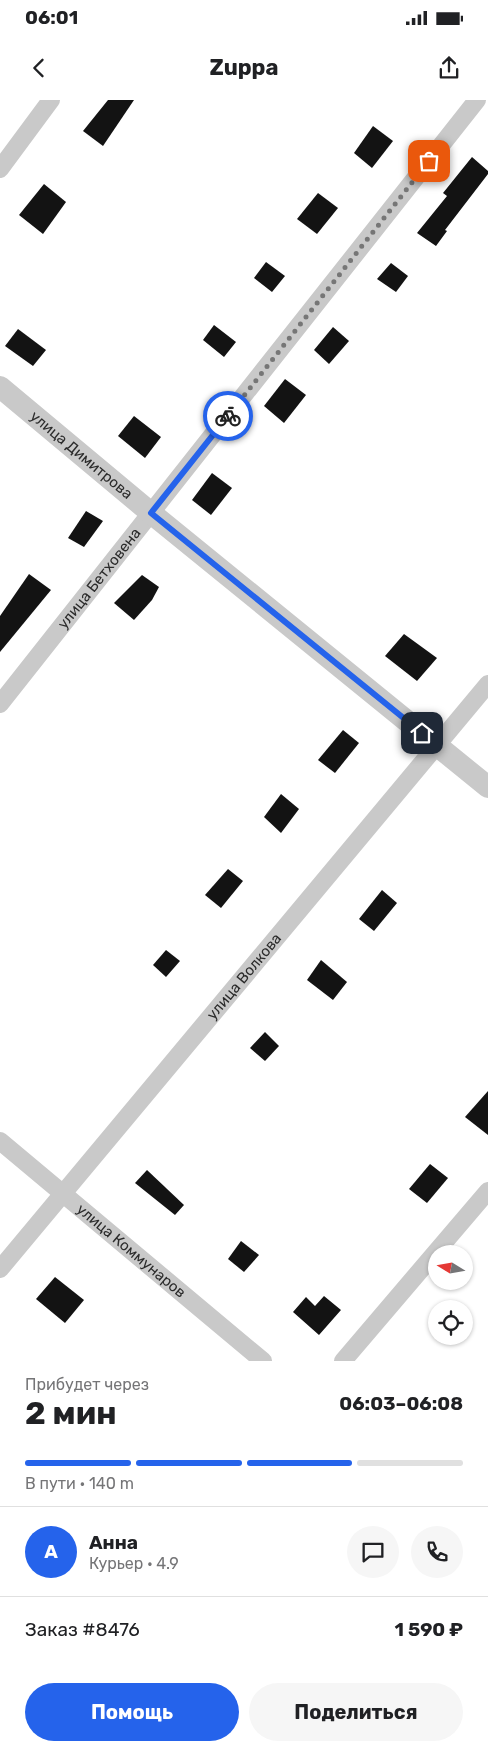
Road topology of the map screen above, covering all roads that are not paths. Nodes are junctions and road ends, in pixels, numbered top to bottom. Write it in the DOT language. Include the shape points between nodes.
graph roads {
  1 [pos="51,100"];
  2 [pos="477,100"];
  3 [pos="0,169"];
  4 [pos="0,388"];
  5 [pos="151,513"];
  6 [pos="488,684"];
  7 [pos="0,704"];
  8 [pos="437,745"];
  9 [pos="488,787"];
  10 [pos="0,1141"];
  11 [pos="488,1192"];
  12 [pos="63,1194"];
  13 [pos="0,1269"];
  14 [pos="264,1361"];
  15 [pos="343,1361"];
  1 -- 3 [label="street"];
  2 -- 5 [label="street, улица Бетховена"];
  4 -- 5 [label="street, улица Димитрова"];
  5 -- 7 [label="street, улица Бетховена"];
  5 -- 8 [label="street, улица Димитрова"];
  6 -- 8 [label="street, улица Волкова"];
  8 -- 9 [label="street, улица Димитрова"];
  8 -- 12 [label="street, улица Волкова"];
  10 -- 12 [label="street, улица Коммунаров"];
  11 -- 15 [label="street"];
  12 -- 13 [label="street, улица Волкова"];
  12 -- 14 [label="street, улица Коммунаров"];
}
